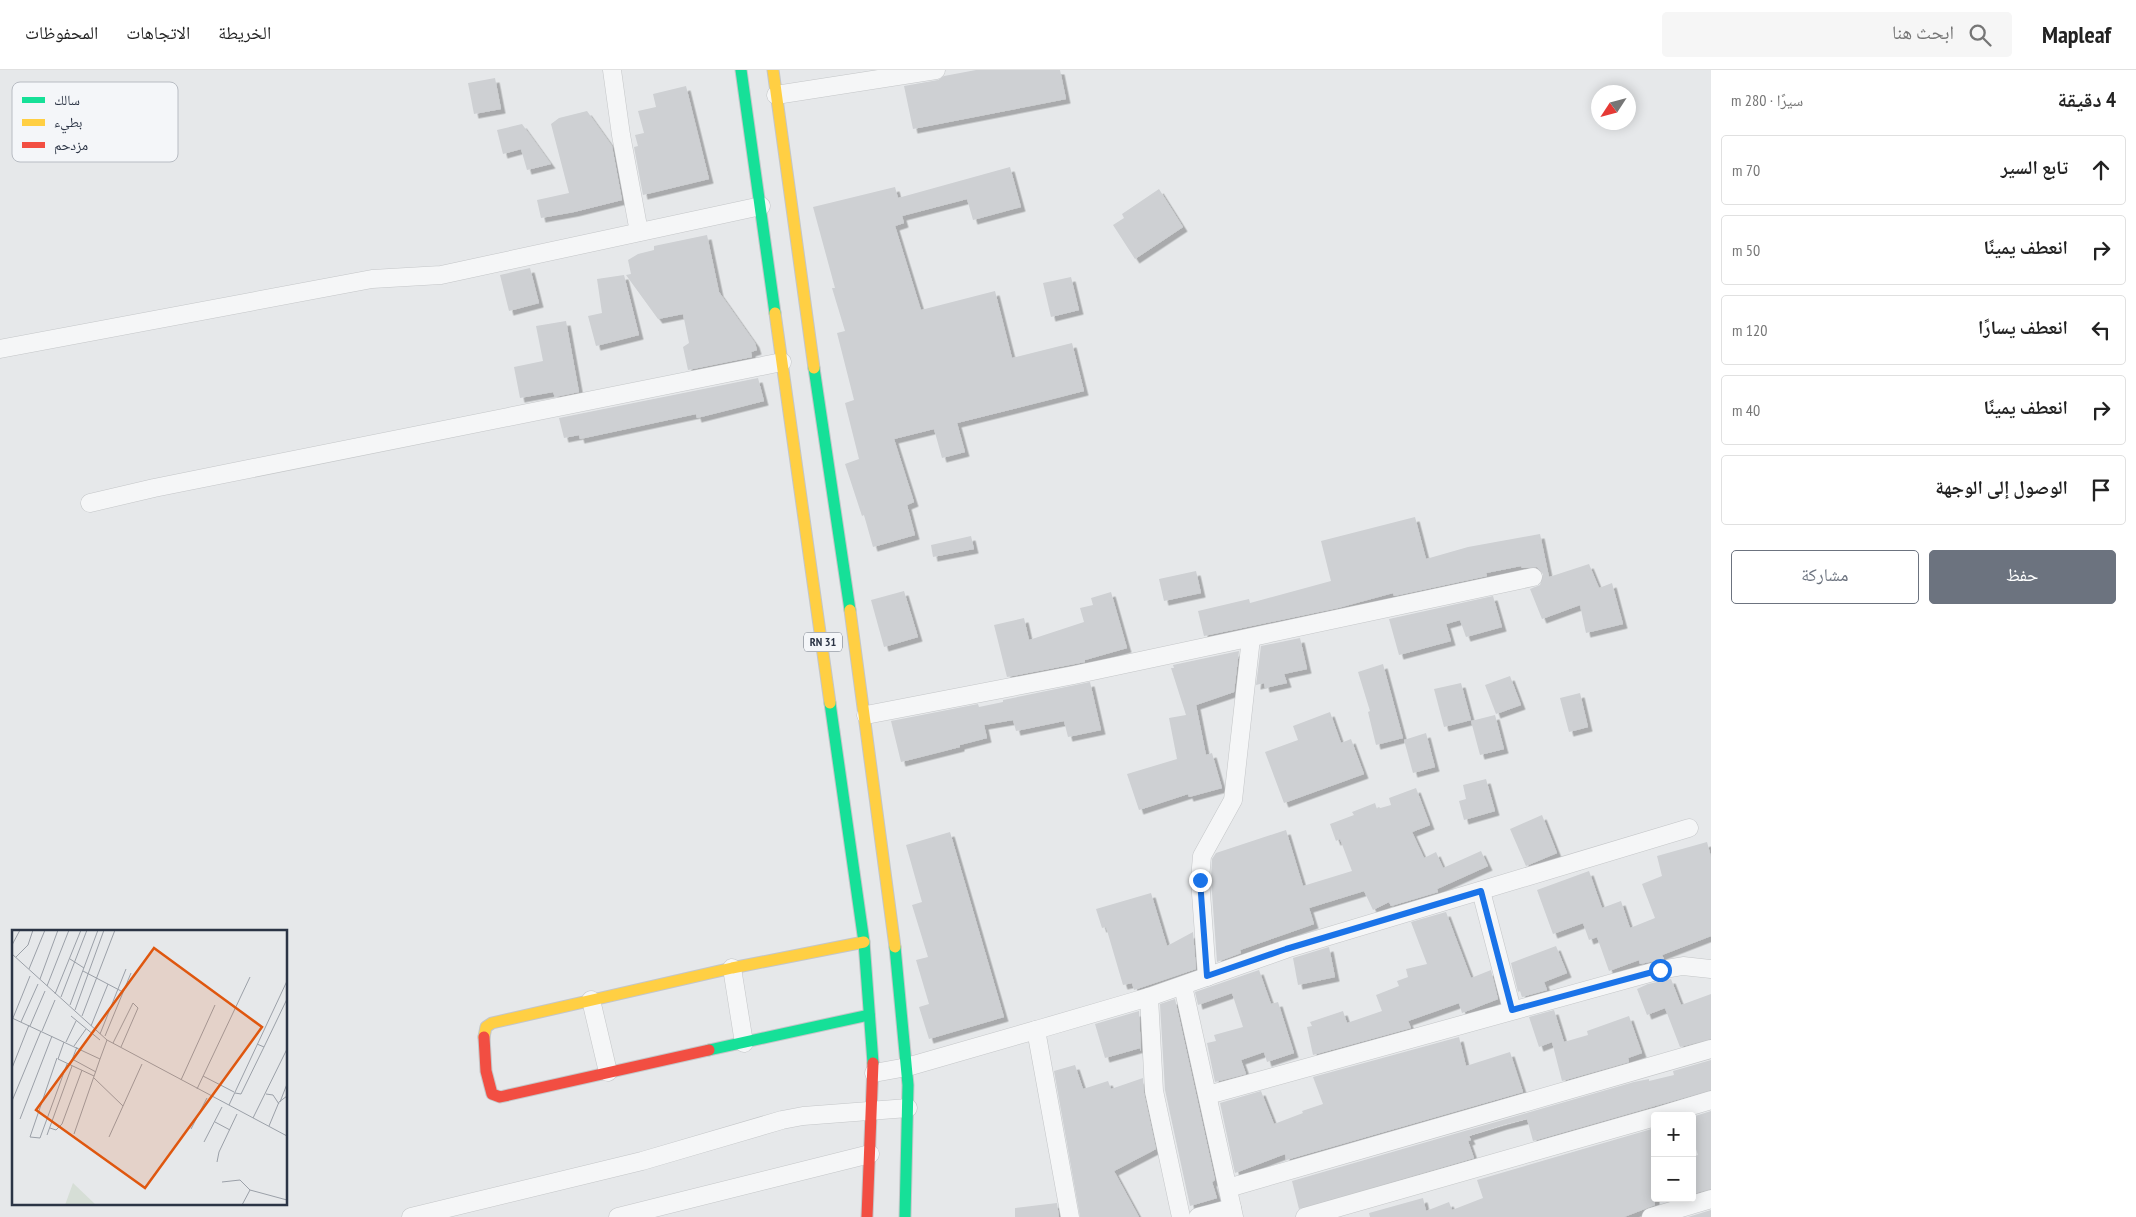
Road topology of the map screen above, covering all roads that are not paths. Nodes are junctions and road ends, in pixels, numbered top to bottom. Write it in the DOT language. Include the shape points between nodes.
graph roads {
  1 [pos="612,70"];
  2 [pos="741,70"];
  3 [pos="773,70"];
  4 [pos="936,70"];
  5 [pos="776,95"];
  6 [pos="761,206"];
  7 [pos="638,232"];
  8 [pos="0,349"];
  9 [pos="782,362"];
  10 [pos="90,503"];
  11 [pos="1533,577"];
  12 [pos="1251,638"];
  13 [pos="866,715"];
  14 [pos="1689,828"];
  15 [pos="1481,891"];
  16 [pos="864,942"];
  17 [pos="732,968"];
  18 [pos="1711,968"];
  19 [pos="1207,976"];
  20 [pos="1183,986"];
  21 [pos="1149,997"];
  22 [pos="591,1000"];
  23 [pos="1512,1010"];
  24 [pos="869,1015"];
  25 [pos="1036,1030"];
  26 [pos="744,1042"];
  27 [pos="1711,1049"];
  28 [pos="907,1067"];
  29 [pos="608,1072"];
  30 [pos="874,1073"];
  31 [pos="1208,1095"];
  32 [pos="1711,1100"];
  33 [pos="908,1108"];
  34 [pos="871,1110"];
  35 [pos="1670,1112"];
  36 [pos="1651,1117"];
  37 [pos="870,1154"];
  38 [pos="1228,1188"];
  39 [pos="1711,1200"];
  40 [pos="464,1211"];
  41 [pos="1233,1213"];
  42 [pos="411,1217"];
  43 [pos="618,1217"];
  44 [pos="867,1217"];
  45 [pos="905,1217"];
  46 [pos="1070,1217"];
  47 [pos="1182,1217"];
  48 [pos="1198,1217"];
  49 [pos="1305,1217"];
  50 [pos="1650,1217"];
  1 -- 7 [label="street"];
  2 -- 6 [label="main road, RN 31"];
  3 -- 5 [label="main road, RN 31"];
  4 -- 5 [label="street"];
  5 -- 13 [label="main road, RN 31"];
  6 -- 7 [label="street"];
  6 -- 9 [label="main road, RN 31"];
  7 -- 8 [label="street" via="441,274 372,279"];
  9 -- 10 [label="street"];
  9 -- 16 [label="main road, RN 31"];
  11 -- 12 [label="street"];
  12 -- 13 [label="street"];
  12 -- 19 [label="street" via="1233,800 1202,856 1200,880"];
  13 -- 28 [label="main road, RN 31"];
  14 -- 15 [label="street"];
  15 -- 19 [label="street"];
  15 -- 23 [label="street"];
  16 -- 17 [label="main road"];
  16 -- 24 [label="main road, RN 31"];
  17 -- 22 [label="main road"];
  17 -- 26 [label="street"];
  18 -- 23 [label="street" via="1683,966 1660,970"];
  19 -- 20 [label="street"];
  20 -- 21 [label="street"];
  20 -- 31 [label="street"];
  21 -- 25 [label="street"];
  21 -- 47 [label="street" via="1154,1091"];
  22 -- 29 [label="street"];
  22 -- 29 [label="main road" via="499,1020 486,1027 484,1038 489,1090 500,1096"];
  23 -- 31 [label="street"];
  24 -- 26 [label="main road"];
  24 -- 30 [label="main road, RN 31"];
  25 -- 28 [label="street"];
  25 -- 46 [label="street"];
  26 -- 29 [label="main road"];
  27 -- 38 [label="street"];
  28 -- 30 [label="street"];
  28 -- 33 [label="main road, RN 31"];
  30 -- 34 [label="main road, RN 31"];
  31 -- 38 [label="street"];
  32 -- 35 [label="street"];
  33 -- 34 [label="street"];
  33 -- 45 [label="main road, RN 31"];
  34 -- 37 [label="main road, RN 31"];
  34 -- 40 [label="street" via="782,1120"];
  36 -- 49 [label="street"];
  37 -- 43 [label="street"];
  37 -- 44 [label="main road, RN 31"];
  38 -- 41 [label="street"];
  39 -- 50 [label="street"];
  40 -- 42 [label="street"];
  41 -- 48 [label="street"];
}
